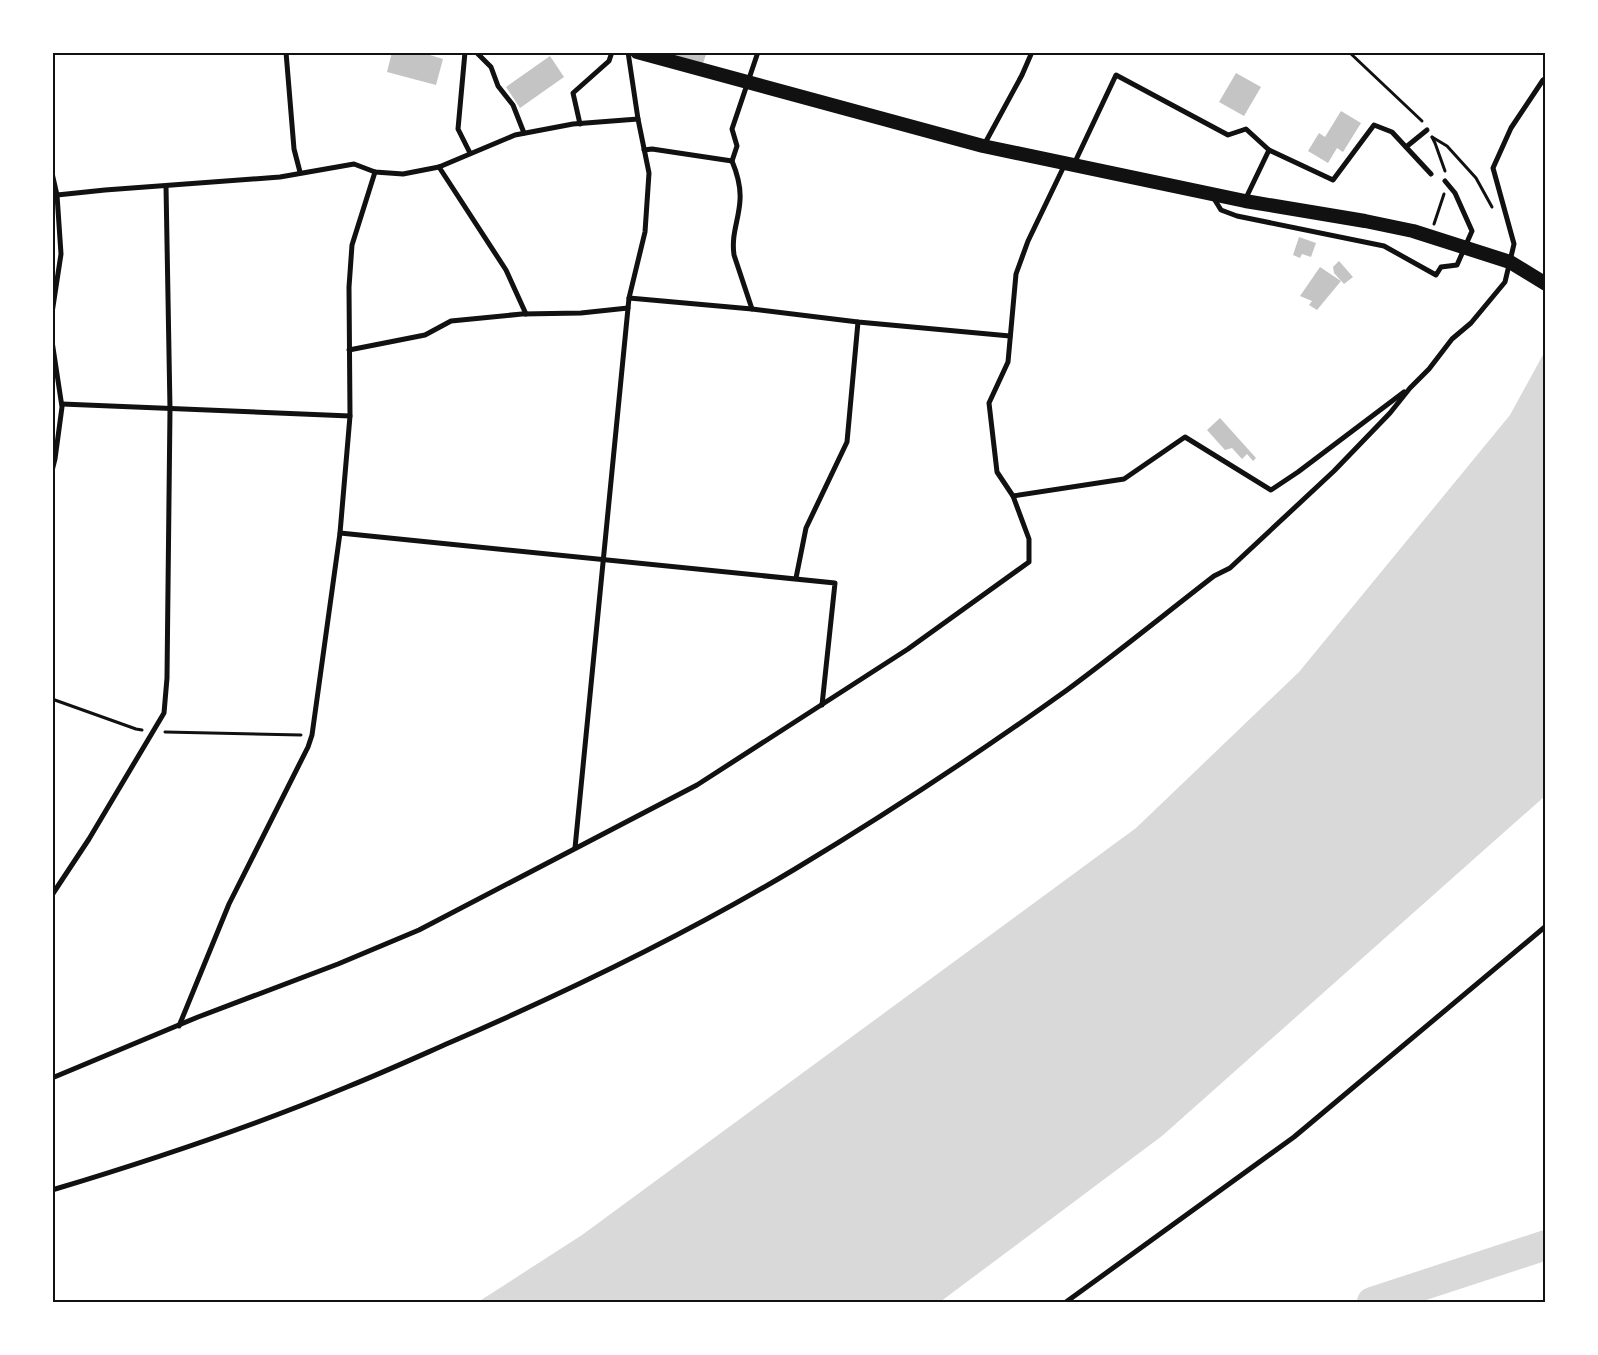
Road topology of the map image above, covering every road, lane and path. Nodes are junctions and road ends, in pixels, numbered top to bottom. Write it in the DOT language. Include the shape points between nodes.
graph roads {
  1 [pos="286,52"];
  2 [pos="465,52"];
  3 [pos="476,52"];
  4 [pos="612,52"];
  5 [pos="628,52"];
  6 [pos="637,52"];
  7 [pos="758,52"];
  8 [pos="1032,52"];
  9 [pos="1546,78"];
  10 [pos="748,82"];
  11 [pos="638,119"];
  12 [pos="580,124"];
  13 [pos="1427,130"];
  14 [pos="524,133"];
  15 [pos="1431,136"];
  16 [pos="983,146"];
  17 [pos="1406,147"];
  18 [pos="644,150"];
  19 [pos="1269,150"];
  20 [pos="470,154"];
  21 [pos="732,161"];
  22 [pos="1069,164"];
  23 [pos="439,166"];
  24 [pos="300,172"];
  25 [pos="375,172"];
  26 [pos="52,174"];
  27 [pos="1432,174"];
  28 [pos="1445,181"];
  29 [pos="166,186"];
  30 [pos="1211,194"];
  31 [pos="57,195"];
  32 [pos="1245,201"];
  33 [pos="55,205"];
  34 [pos="1493,209"];
  35 [pos="1510,262"];
  36 [pos="1543,282"];
  37 [pos="629,298"];
  38 [pos="628,308"];
  39 [pos="752,309"];
  40 [pos="52,313"];
  41 [pos="526,314"];
  42 [pos="858,322"];
  43 [pos="1010,336"];
  44 [pos="52,341"];
  45 [pos="350,350"];
  46 [pos="1410,388"];
  47 [pos="62,404"];
  48 [pos="170,409"];
  49 [pos="350,416"];
  50 [pos="52,471"];
  51 [pos="1013,496"];
  52 [pos="340,533"];
  53 [pos="604,558"];
  54 [pos="796,578"];
  55 [pos="52,699"];
  56 [pos="822,705"];
  57 [pos="153,731"];
  58 [pos="312,735"];
  59 [pos="576,848"];
  60 [pos="52,895"];
  61 [pos="1546,926"];
  62 [pos="179,1026"];
  63 [pos="52,1078"];
  64 [pos="52,1190"];
  65 [pos="1066,1302"];
  1 -- 24 [label="street" via="294,149"];
  2 -- 20 [label="street" via="458,130"];
  3 -- 14 [label="street" via="491,67 498,86 513,105"];
  4 -- 12 [label="street" via="609,61 573,94"];
  5 -- 11 [label="street"];
  6 -- 10 [label="highway"];
  7 -- 10 [label="street"];
  8 -- 16 [label="street"];
  9 -- 35 [label="street" via="1511,128 1493,168 1514,244"];
  10 -- 16 [label="highway"];
  10 -- 21 [label="street" via="732,129 737,146"];
  11 -- 12 [label="street"];
  11 -- 18 [label="street"];
  12 -- 14 [label="street"];
  13 -- 17 [label="street"];
  14 -- 20 [label="street"];
  15 -- 34 [label="path" via="1447,146 1476,178"];
  16 -- 22 [label="highway"];
  17 -- 19 [label="street" via="1392,132 1374,125 1333,180"];
  17 -- 27 [label="street"];
  18 -- 21 [label="street"];
  18 -- 37 [label="street" via="649,172 645,232"];
  19 -- 22 [label="street" via="1246,129 1228,135 1116,75"];
  19 -- 32 [label="street"];
  20 -- 23 [label="street"];
  21 -- 39 [label="street" via="739,179 740,199 732,246"];
  22 -- 30 [label="highway"];
  22 -- 43 [label="street" via="1028,241 1016,274"];
  23 -- 25 [label="street" via="404,174"];
  23 -- 41 [label="street" via="506,270"];
  24 -- 25 [label="street" via="354,164"];
  24 -- 29 [label="street" via="280,177"];
  25 -- 45 [label="street" via="352,245"];
  26 -- 31 [label="street"];
  28 -- 30 [label="street" via="1455,194 1472,231 1457,265 1441,267 1436,275 1384,246 1237,216 1221,210"];
  29 -- 31 [label="street"];
  29 -- 48 [label="street"];
  30 -- 32 [label="highway"];
  31 -- 33 [label="street"];
  32 -- 35 [label="highway" via="1413,231"];
  33 -- 40 [label="street" via="61,254"];
  35 -- 36 [label="highway"];
  35 -- 46 [label="street" via="1505,282"];
  37 -- 38 [label="street"];
  37 -- 39 [label="street"];
  38 -- 41 [label="street"];
  38 -- 53 [label="street"];
  39 -- 42 [label="street"];
  41 -- 45 [label="street" via="452,321 425,335"];
  42 -- 43 [label="street"];
  42 -- 54 [label="street" via="847,442 806,528"];
  43 -- 51 [label="street" via="1008,362 989,403 997,472"];
  44 -- 47 [label="street"];
  45 -- 49 [label="street"];
  46 -- 51 [label="street" via="1271,490 1185,437 1124,478"];
  46 -- 64 [label="street" via="1334,471 1230,568 1214,576 1067,690 793,871 626,962 355,1084 229,1132"];
  47 -- 48 [label="street"];
  47 -- 50 [label="street"];
  48 -- 49 [label="street"];
  48 -- 57 [label="street" via="167,678 164,713"];
  49 -- 52 [label="street"];
  51 -- 56 [label="street" via="1029,539 1029,562 908,650"];
  52 -- 53 [label="street"];
  52 -- 58 [label="street"];
  53 -- 54 [label="street"];
  53 -- 59 [label="street"];
  54 -- 56 [label="street" via="835,583"];
  55 -- 57 [label="path" via="136,729"];
  56 -- 59 [label="street" via="697,785"];
  57 -- 58 [label="path"];
  57 -- 60 [label="street"];
  58 -- 62 [label="street" via="229,904"];
  59 -- 62 [label="street" via="419,930"];
  61 -- 65 [label="street" via="1294,1136"];
  62 -- 63 [label="street"];
}
